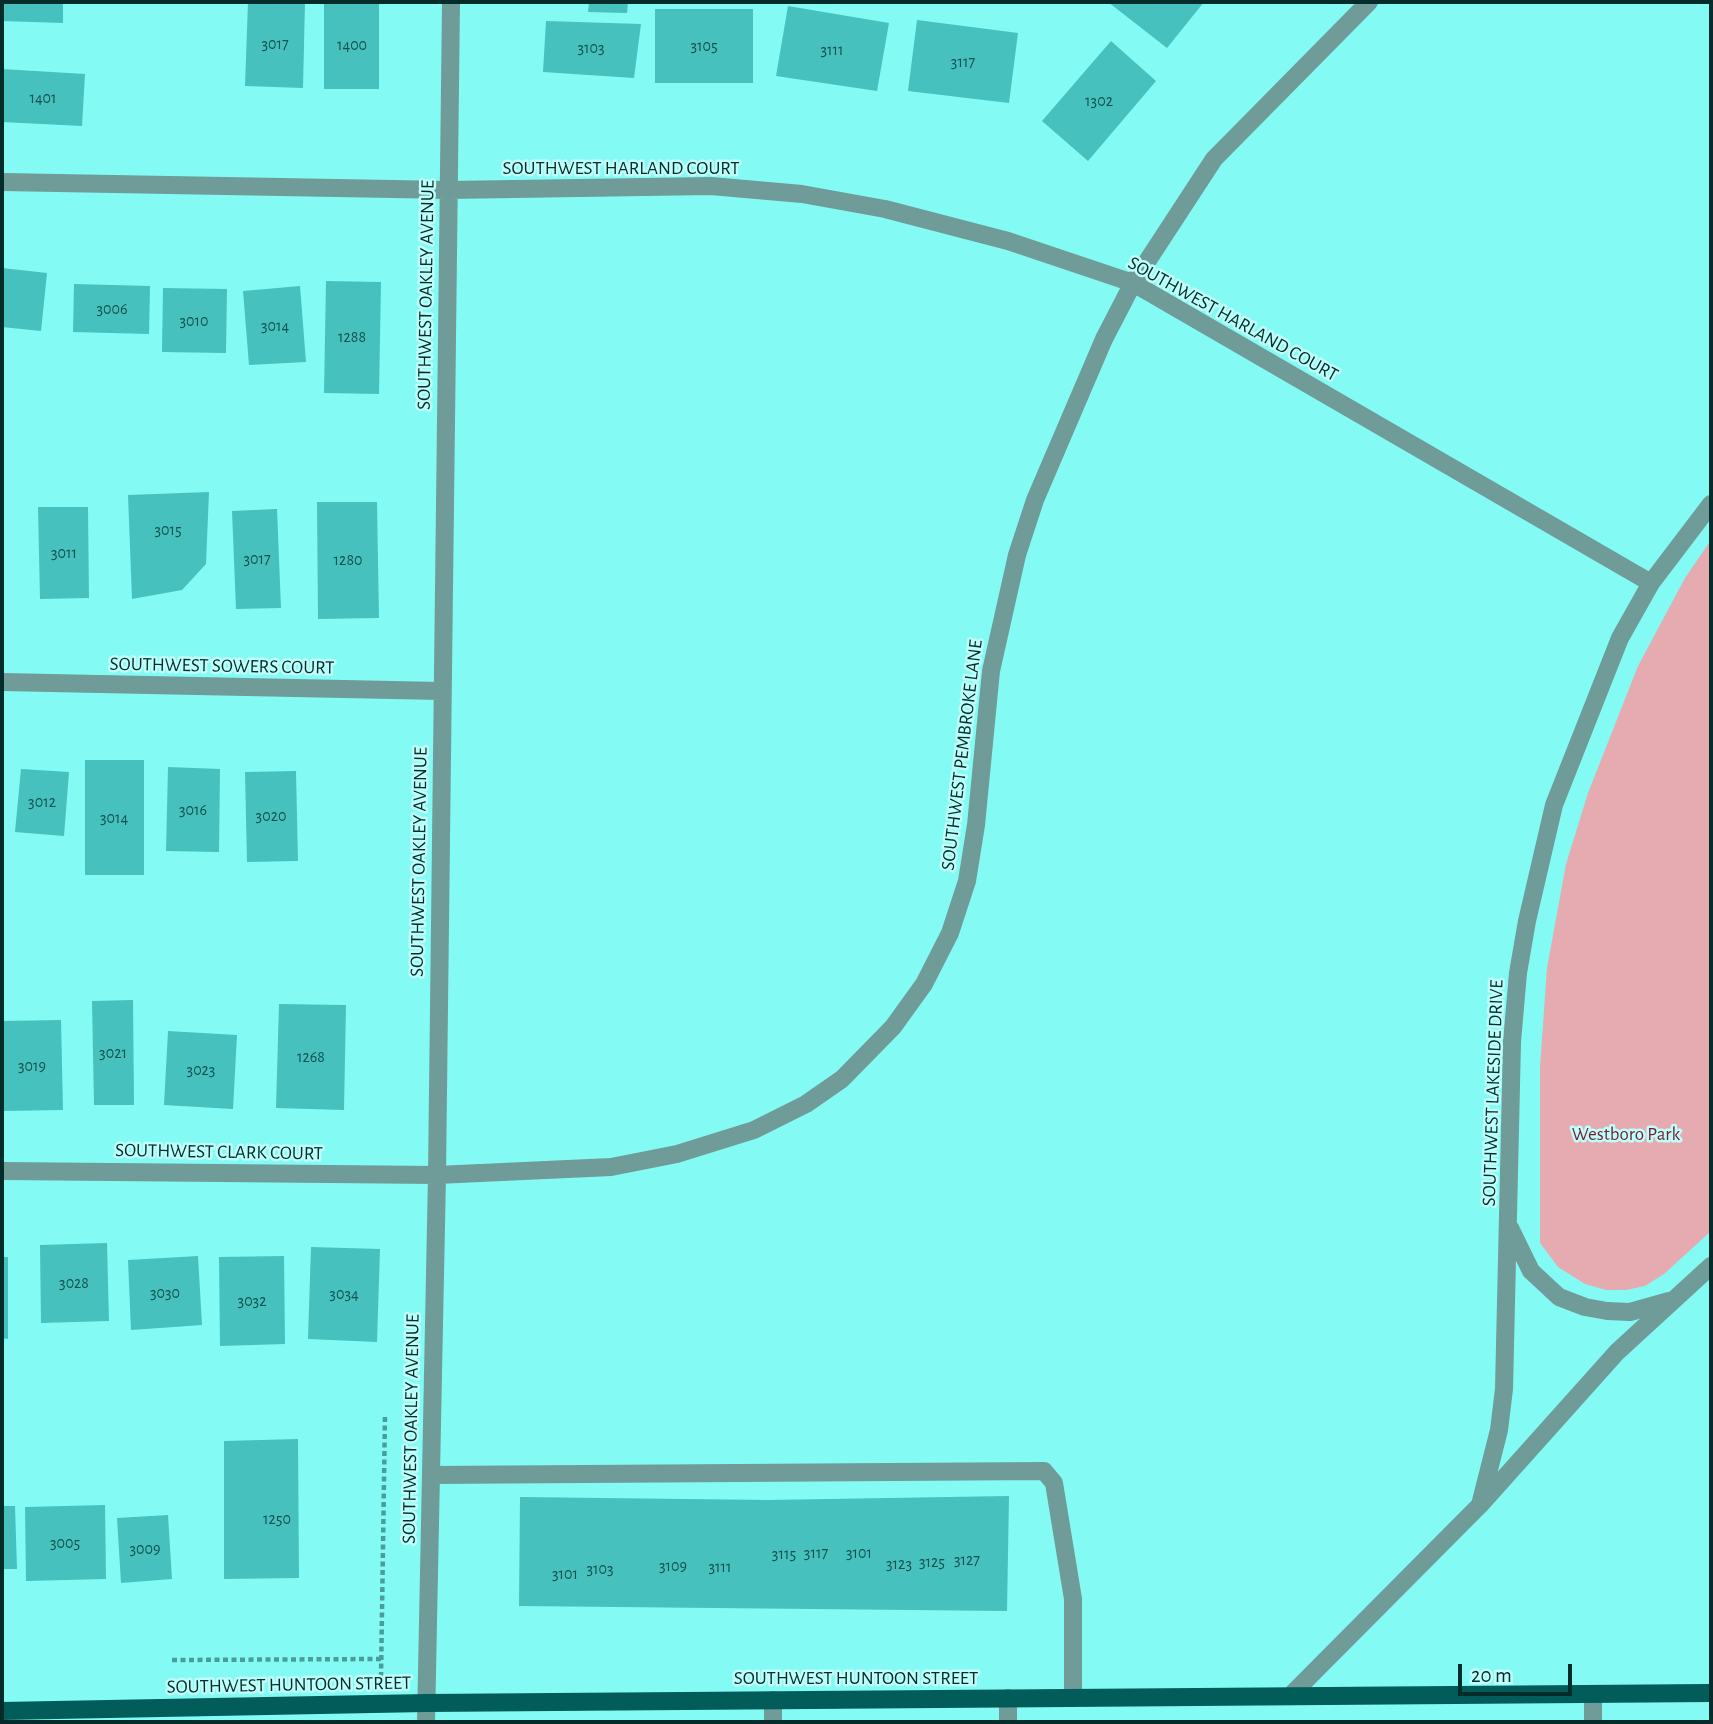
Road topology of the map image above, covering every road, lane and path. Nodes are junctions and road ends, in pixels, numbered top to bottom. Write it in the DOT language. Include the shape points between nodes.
graph roads {
  1 [pos="451,2"];
  2 [pos="1369,2"];
  3 [pos="2,182"];
  4 [pos="448,190"];
  5 [pos="1133,283"];
  6 [pos="1711,504"];
  7 [pos="1651,583"];
  8 [pos="2,682"];
  9 [pos="442,691"];
  10 [pos="2,1171"];
  11 [pos="437,1175"];
  12 [pos="1509,1225"];
  13 [pos="1711,1266"];
  14 [pos="1673,1300"];
  15 [pos="385,1415"];
  16 [pos="431,1475"];
  17 [pos="1480,1505"];
  18 [pos="381,1659"];
  19 [pos="172,1660"];
  20 [pos="1711,1693"];
  21 [pos="1594,1694"];
  22 [pos="1290,1696"];
  23 [pos="1008,1698"];
  24 [pos="1073,1698"];
  25 [pos="773,1700"];
  26 [pos="426,1703"];
  27 [pos="2,1711"];
  28 [pos="139,1715"];
  29 [pos="426,1722"];
  30 [pos="773,1722"];
  31 [pos="1008,1722"];
  32 [pos="1593,1722"];
  1 -- 4 [label="street, SOUTHWEST OAKLEY AVENUE"];
  2 -- 5 [label="street, SOUTHWEST PEMBROKE LANE" via="1214,159"];
  3 -- 4 [label="street, SOUTHWEST HARLAND COURT"];
  4 -- 5 [label="street, SOUTHWEST HARLAND COURT" via="711,186 802,194 886,209 995,238"];
  4 -- 9 [label="street, SOUTHWEST OAKLEY AVENUE"];
  5 -- 7 [label="street, SOUTHWEST HARLAND COURT"];
  5 -- 11 [label="street, SOUTHWEST PEMBROKE LANE" via="1040,488 1017,555 991,671 967,881 950,933 893,1027 842,1079 806,1104 754,1130 677,1154 611,1167"];
  6 -- 7 [label="street, SOUTHWEST LAKESIDE DRIVE"];
  7 -- 12 [label="street, SOUTHWEST LAKESIDE DRIVE" via="1620,638 1554,805 1527,921 1512,1042"];
  8 -- 9 [label="street, SOUTHWEST SOWERS COURT"];
  9 -- 11 [label="street, SOUTHWEST OAKLEY AVENUE"];
  10 -- 11 [label="street, SOUTHWEST CLARK COURT"];
  11 -- 16 [label="street, SOUTHWEST OAKLEY AVENUE"];
  12 -- 14 [label="street, SOUTHWEST LAKESIDE DRIVE" via="1531,1271 1559,1297 1585,1307 1630,1312"];
  12 -- 17 [label="street, SOUTHWEST LAKESIDE DRIVE" via="1504,1389"];
  13 -- 14 [label="street, SOUTHWEST LAKESIDE DRIVE"];
  14 -- 17 [label="street, SOUTHWEST LAKESIDE DRIVE" via="1617,1352"];
  15 -- 18 [label="path"];
  16 -- 24 [label="street" via="1044,1471 1054,1483 1073,1599"];
  16 -- 26 [label="street, SOUTHWEST OAKLEY AVENUE"];
  17 -- 22 [label="street, SOUTHWEST LAKESIDE DRIVE"];
  18 -- 19 [label="path"];
  18 -- 26 [label="path" via="381,1678"];
  20 -- 21 [label="main road, SOUTHWEST HUNTOON STREET"];
  21 -- 22 [label="main road, SOUTHWEST HUNTOON STREET"];
  21 -- 32 [label="street"];
  22 -- 24 [label="main road, SOUTHWEST HUNTOON STREET"];
  23 -- 24 [label="main road, SOUTHWEST HUNTOON STREET"];
  23 -- 25 [label="main road, SOUTHWEST HUNTOON STREET"];
  23 -- 31 [label="street"];
  25 -- 26 [label="main road, SOUTHWEST HUNTOON STREET"];
  25 -- 30 [label="street"];
  26 -- 28 [label="main road, SOUTHWEST HUNTOON STREET"];
  26 -- 29 [label="street, SOUTHWEST OAKLEY AVENUE"];
  27 -- 28 [label="main road, SOUTHWEST HUNTOON STREET"];
}
